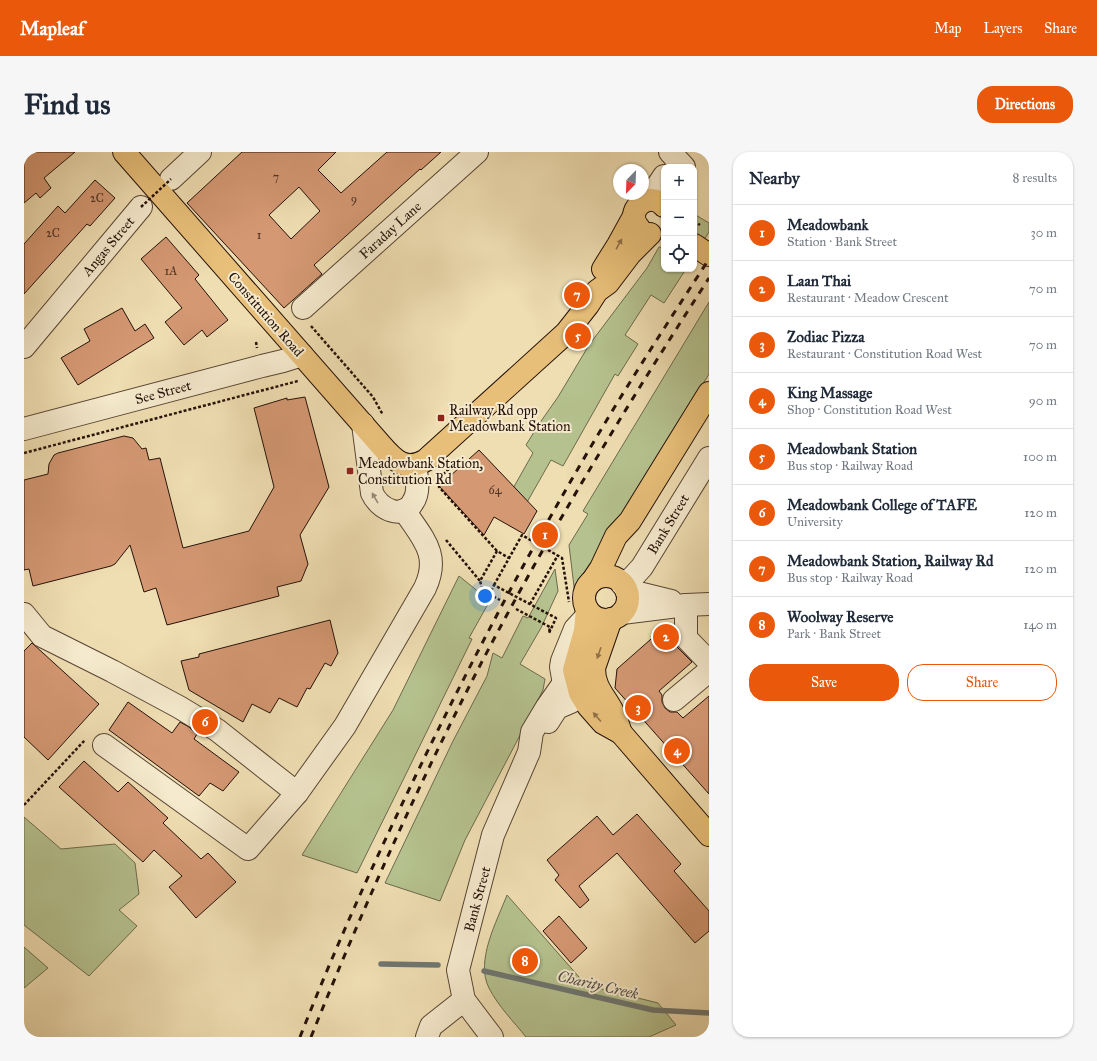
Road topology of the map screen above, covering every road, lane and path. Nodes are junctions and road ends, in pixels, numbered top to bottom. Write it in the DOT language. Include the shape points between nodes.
graph roads {
  1 [pos="124,152"];
  2 [pos="200,152"];
  3 [pos="477,152"];
  4 [pos="678,161"];
  5 [pos="171,179"];
  6 [pos="141,207"];
  7 [pos="648,207"];
  8 [pos="658,232"];
  9 [pos="697,247"];
  10 [pos="709,255"];
  11 [pos="597,291"];
  12 [pos="303,308"];
  13 [pos="24,347"];
  14 [pos="302,355"];
  15 [pos="270,389"];
  16 [pos="709,393"];
  17 [pos="383,417"];
  18 [pos="363,424"];
  19 [pos="24,429"];
  20 [pos="24,453"];
  21 [pos="709,458"];
  22 [pos="460,459"];
  23 [pos="416,466"];
  24 [pos="404,510"];
  25 [pos="630,521"];
  26 [pos="445,538"];
  27 [pos="532,541"];
  28 [pos="548,550"];
  29 [pos="497,551"];
  30 [pos="558,555"];
  31 [pos="509,558"];
  32 [pos="593,580"];
  33 [pos="480,581"];
  34 [pos="622,584"];
  35 [pos="494,585"];
  36 [pos="488,594"];
  37 [pos="500,600"];
  38 [pos="530,604"];
  39 [pos="709,604"];
  40 [pos="686,605"];
  41 [pos="516,609"];
  42 [pos="581,611"];
  43 [pos="24,614"];
  44 [pos="616,616"];
  45 [pos="709,662"];
  46 [pos="709,671"];
  47 [pos="582,683"];
  48 [pos="674,700"];
  49 [pos="104,745"];
  50 [pos="296,793"];
  51 [pos="24,805"];
  52 [pos="709,835"];
  53 [pos="464,1000"];
  54 [pos="427,1037"];
  55 [pos="492,1037"];
  1 -- 14 [label="main road, Constitution Road"];
  2 -- 5 [label="street"];
  3 -- 12 [label="street, Faraday Lane"];
  4 -- 7 [label="street"];
  5 -- 6 [label="path, Angas Street, bridge"];
  6 -- 13 [label="street, Angas Street"];
  7 -- 8 [label="main road" via="634,221 645,233"];
  11 -- 7 [label="main road, one-way" via="598,278 618,245"];
  8 -- 11 [label="main road" via="630,254 608,283"];
  9 -- 10 [label="main road"];
  11 -- 23 [label="main road" via="577,321 558,341 426,460"];
  12 -- 17 [label="path" via="305,320 373,397"];
  14 -- 18 [label="main road, Constitution Road"];
  14 -- 19 [label="street, See Street"];
  15 -- 20 [label="path"];
  16 -- 25 [label="main road"];
  18 -- 23 [label="main road, Constitution Road" via="395,460"];
  24 -- 18 [label="street, one-way" via="386,510 374,499"];
  21 -- 34 [label="street, Bank Street" via="642,567"];
  22 -- 29 [label="path" via="440,477 439,487"];
  23 -- 24 [label="street" via="415,498 410,507"];
  24 -- 50 [label="street" via="431,556 430,578 345,726"];
  25 -- 32 [label="main road" via="616,536"];
  25 -- 34 [label="main road" via="618,556"];
  26 -- 33 [label="path"];
  27 -- 31 [label="path" via="522,535"];
  28 -- 30 [label="path"];
  29 -- 31 [label="path"];
  29 -- 33 [label="path"];
  30 -- 38 [label="path"];
  30 -- 42 [label="path" via="562,558"];
  31 -- 35 [label="path"];
  32 -- 34 [label="main road" via="605,576"];
  32 -- 42 [label="main road" via="586,590"];
  33 -- 36 [label="path" via="483,591"];
  34 -- 40 [label="street"];
  34 -- 44 [label="main road" via="628,601 626,607"];
  35 -- 36 [label="path, bridge" via="487,600"];
  35 -- 38 [label="path, bridge"];
  36 -- 37 [label="path"];
  38 -- 41 [label="path, bridge" via="556,618 549,633 550,627"];
  39 -- 40 [label="street"];
  40 -- 44 [label="street"];
  40 -- 45 [label="street" via="686,638"];
  42 -- 44 [label="main road" via="603,620"];
  42 -- 47 [label="main road" via="585,631 576,664"];
  43 -- 50 [label="street" via="42,636 112,671 217,730"];
  44 -- 47 [label="main road, one-way" via="594,668"];
  46 -- 48 [label="street"];
  47 -- 52 [label="main road" via="588,706 603,723 621,733"];
  47 -- 53 [label="street, Bank Street" via="571,702 553,712 541,736 529,752 493,835 458,970"];
  49 -- 50 [label="street" via="248,849"];
  49 -- 51 [label="path" via="91,734"];
  53 -- 54 [label="street" via="431,1026"];
  53 -- 55 [label="street"];
}
